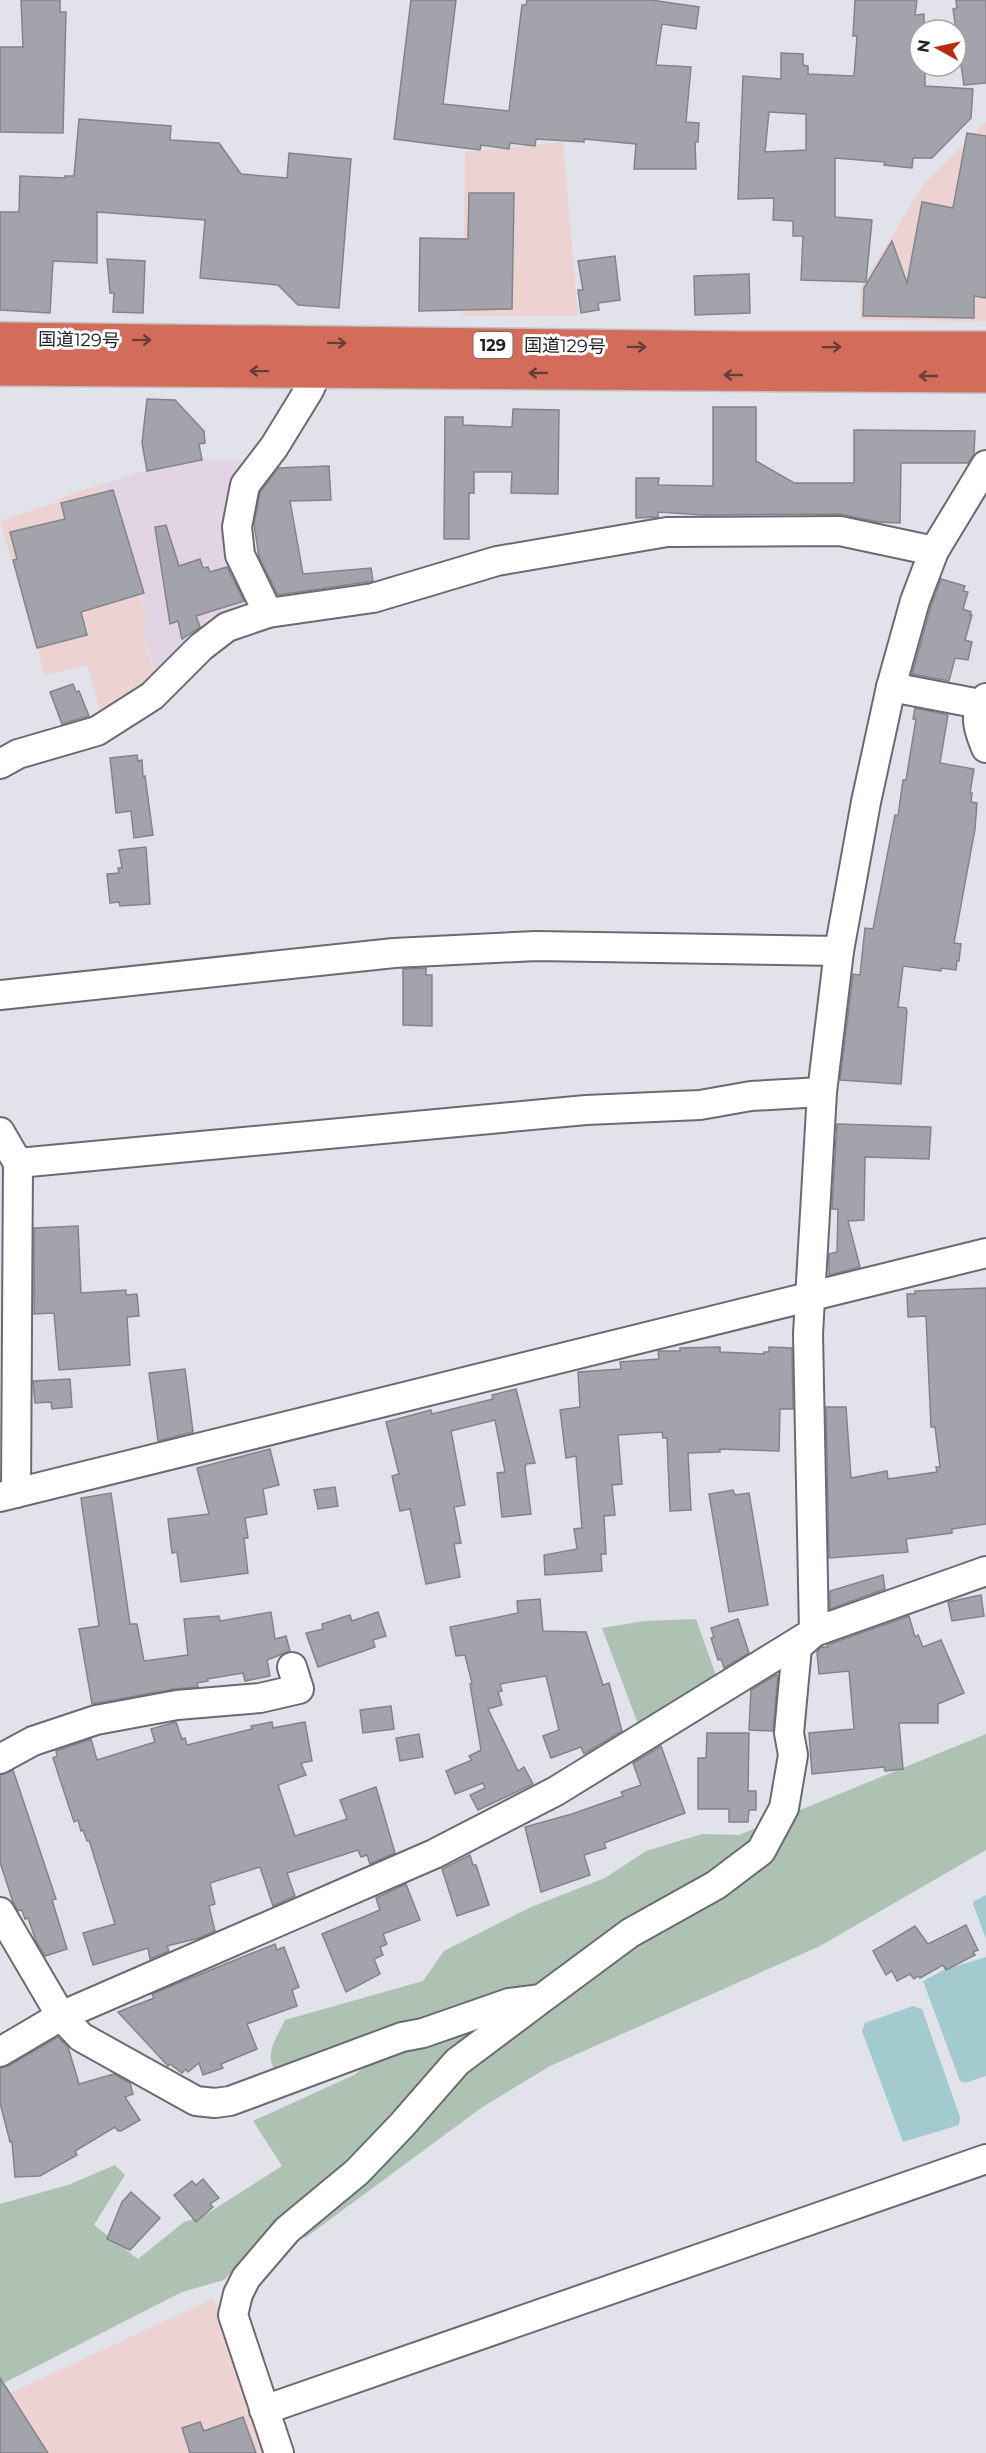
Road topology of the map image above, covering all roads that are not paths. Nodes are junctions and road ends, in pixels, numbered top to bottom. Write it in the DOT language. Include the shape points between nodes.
graph roads {
  1 [pos="0,339"];
  2 [pos="986,348"];
  3 [pos="0,369"];
  4 [pos="317,372"];
  5 [pos="986,376"];
  6 [pos="986,465"];
  7 [pos="934,551"];
  8 [pos="268,613"];
  9 [pos="891,687"];
  10 [pos="983,701"];
  11 [pos="986,748"];
  12 [pos="0,764"];
  13 [pos="839,951"];
  14 [pos="0,995"];
  15 [pos="822,1092"];
  16 [pos="0,1132"];
  17 [pos="18,1163"];
  18 [pos="986,1253"];
  19 [pos="811,1296"];
  20 [pos="8,1495"];
  21 [pos="986,1571"];
  22 [pos="814,1632"];
  23 [pos="292,1667"];
  24 [pos="0,1759"];
  25 [pos="0,1912"];
  26 [pos="541,1999"];
  27 [pos="61,2016"];
  28 [pos="0,2052"];
  29 [pos="986,2159"];
  30 [pos="264,2410"];
  31 [pos="279,2453"];
  1 -- 2 [label="highway, 国道129号 / 129, one-way"];
  4 -- 3 [label="highway, 国道129号 / 129, one-way"];
  5 -- 4 [label="highway, 国道129号 / 129, one-way"];
  4 -- 8 [label="street" via="274,447 245,484 237,526 240,555"];
  6 -- 7 [label="street"];
  7 -- 8 [label="street" via="840,531 667,532 497,561 372,598"];
  7 -- 9 [label="street" via="915,601"];
  8 -- 12 [label="street" via="227,627 152,696 97,731 18,754"];
  9 -- 10 [label="street"];
  9 -- 13 [label="street"];
  10 -- 11 [label="street" via="978,729"];
  13 -- 14 [label="street" via="536,946 394,952"];
  13 -- 15 [label="street"];
  15 -- 17 [label="street"];
  15 -- 19 [label="street"];
  16 -- 17 [label="street"];
  17 -- 20 [label="street"];
  18 -- 19 [label="street"];
  19 -- 20 [label="street"];
  19 -- 22 [label="street" via="808,1334"];
  21 -- 22 [label="street"];
  22 -- 26 [label="street" via="797,1647 789,1733 793,1755 784,1808 761,1851 716,1885 630,1934"];
  22 -- 27 [label="street" via="556,1791 434,1854"];
  23 -- 24 [label="street" via="299,1689 260,1698 175,1705 33,1742"];
  25 -- 27 [label="street"];
  26 -- 27 [label="street" via="509,2003 402,2037 230,2102 215,2103 196,2101 81,2037"];
  26 -- 30 [label="street" via="457,2062 365,2164 287,2230 246,2278 233,2315"];
  27 -- 28 [label="street"];
  29 -- 30 [label="street"];
  30 -- 31 [label="street"];
}
